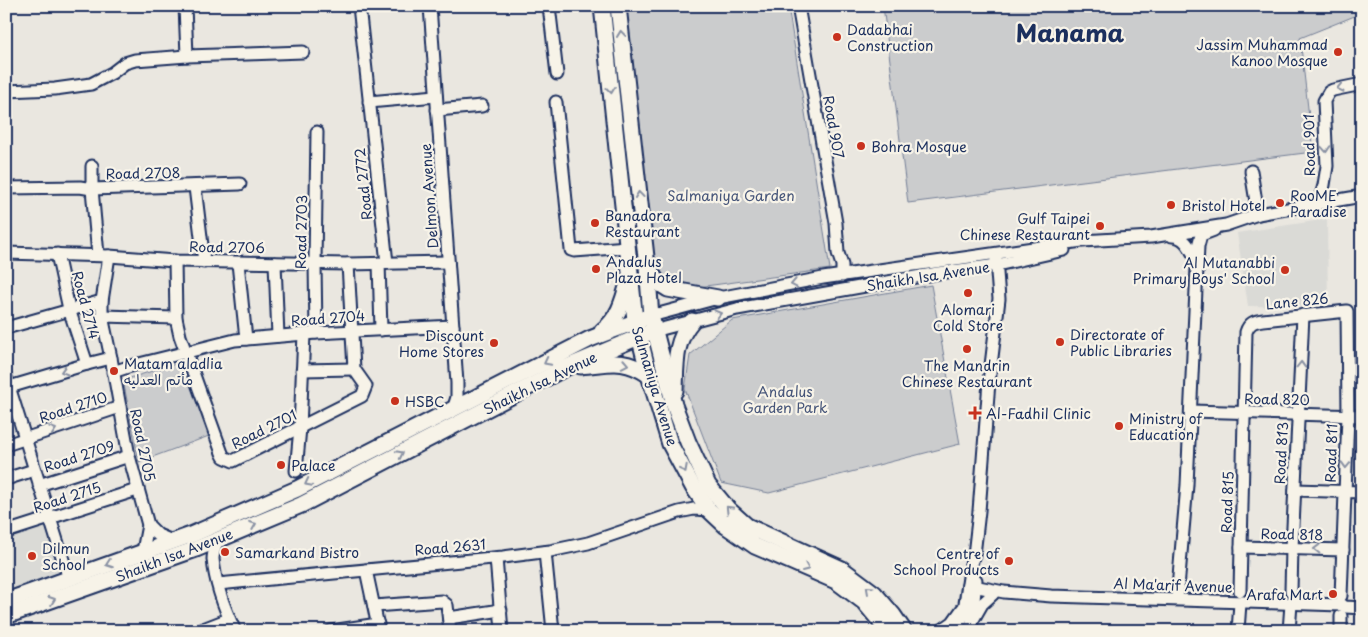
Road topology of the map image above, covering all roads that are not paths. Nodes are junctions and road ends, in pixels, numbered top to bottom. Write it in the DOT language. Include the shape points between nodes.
graph roads {
  1 [pos="185,6"];
  2 [pos="359,6"];
  3 [pos="430,6"];
  4 [pos="548,6"];
  5 [pos="602,6"];
  6 [pos="618,6"];
  7 [pos="798,6"];
  8 [pos="303,52"];
  9 [pos="187,56"];
  10 [pos="557,74"];
  11 [pos="1362,84"];
  12 [pos="6,91"];
  13 [pos="436,96"];
  14 [pos="369,102"];
  15 [pos="556,102"];
  16 [pos="482,106"];
  17 [pos="438,110"];
  18 [pos="317,132"];
  19 [pos="92,166"];
  20 [pos="1251,171"];
  21 [pos="240,184"];
  22 [pos="195,187"];
  23 [pos="6,188"];
  24 [pos="92,189"];
  25 [pos="1362,196"];
  26 [pos="1319,202"];
  27 [pos="1258,214"];
  28 [pos="1230,223"];
  29 [pos="1163,235"];
  30 [pos="1132,237"];
  31 [pos="1101,239"];
  32 [pos="628,247"];
  33 [pos="6,253"];
  34 [pos="57,254"];
  35 [pos="838,254"];
  36 [pos="104,255"];
  37 [pos="993,259"];
  38 [pos="1020,259"];
  39 [pos="174,261"];
  40 [pos="1197,261"];
  41 [pos="204,262"];
  42 [pos="275,262"];
  43 [pos="448,262"];
  44 [pos="238,263"];
  45 [pos="315,263"];
  46 [pos="383,263"];
  47 [pos="348,264"];
  48 [pos="647,266"];
  49 [pos="630,272"];
  50 [pos="842,276"];
  51 [pos="823,278"];
  52 [pos="718,298"];
  53 [pos="999,299"];
  54 [pos="102,301"];
  55 [pos="778,303"];
  56 [pos="69,309"];
  57 [pos="1347,311"];
  58 [pos="1303,315"];
  59 [pos="102,316"];
  60 [pos="176,318"];
  61 [pos="635,320"];
  62 [pos="692,321"];
  63 [pos="453,326"];
  64 [pos="995,326"];
  65 [pos="648,327"];
  66 [pos="6,328"];
  67 [pos="381,330"];
  68 [pos="352,331"];
  69 [pos="316,332"];
  70 [pos="304,334"];
  71 [pos="278,336"];
  72 [pos="246,339"];
  73 [pos="590,339"];
  74 [pos="185,352"];
  75 [pos="112,358"];
  76 [pos="86,364"];
  77 [pos="565,368"];
  78 [pos="354,369"];
  79 [pos="302,370"];
  80 [pos="114,372"];
  81 [pos="649,374"];
  82 [pos="457,383"];
  83 [pos="7,384"];
  84 [pos="482,396"];
  85 [pos="674,405"];
  86 [pos="120,407"];
  87 [pos="453,410"];
  88 [pos="1191,411"];
  89 [pos="1245,413"];
  90 [pos="1298,414"];
  91 [pos="1348,416"];
  92 [pos="1362,416"];
  93 [pos="300,428"];
  94 [pos="24,439"];
  95 [pos="6,444"];
  96 [pos="129,456"];
  97 [pos="34,470"];
  98 [pos="296,471"];
  99 [pos="6,479"];
  100 [pos="39,485"];
  101 [pos="693,487"];
  102 [pos="137,490"];
  103 [pos="1295,490"];
  104 [pos="1345,492"];
  105 [pos="1362,492"];
  106 [pos="709,510"];
  107 [pos="679,512"];
  108 [pos="50,519"];
  109 [pos="148,526"];
  110 [pos="6,532"];
  111 [pos="217,540"];
  112 [pos="172,541"];
  113 [pos="202,546"];
  114 [pos="1241,547"];
  115 [pos="1292,548"];
  116 [pos="1343,550"];
  117 [pos="143,551"];
  118 [pos="545,552"];
  119 [pos="213,558"];
  120 [pos="496,558"];
  121 [pos="366,570"];
  122 [pos="69,579"];
  123 [pos="218,584"];
  124 [pos="971,589"];
  125 [pos="1291,592"];
  126 [pos="999,593"];
  127 [pos="1240,597"];
  128 [pos="1177,599"];
  129 [pos="6,601"];
  130 [pos="1362,602"];
  131 [pos="1291,604"];
  132 [pos="374,606"];
  133 [pos="1341,606"];
  134 [pos="1362,608"];
  135 [pos="500,610"];
  136 [pos="6,616"];
  137 [pos="449,618"];
  138 [pos="229,619"];
  139 [pos="969,621"];
  140 [pos="378,627"];
  141 [pos="900,629"];
  142 [pos="198,631"];
  143 [pos="235,631"];
  144 [pos="331,631"];
  145 [pos="450,631"];
  146 [pos="502,631"];
  147 [pos="553,631"];
  148 [pos="944,631"];
  149 [pos="958,631"];
  150 [pos="1238,631"];
  151 [pos="1290,631"];
  152 [pos="1341,631"];
  1 -- 9 [label="street"];
  2 -- 14 [label="street, Road 2772"];
  3 -- 13 [label="street, Delmon Avenue"];
  4 -- 10 [label="street"];
  5 -- 32 [label="main road, Salmaniya Avenue, one-way"];
  48 -- 6 [label="main road, Salmaniya Avenue, one-way"];
  7 -- 35 [label="street, Road 907" via="836,223"];
  8 -- 9 [label="street"];
  9 -- 12 [label="street" via="135,60 90,84"];
  11 -- 26 [label="street, Road 901, one-way" via="1333,90 1324,101 1328,166"];
  13 -- 14 [label="street"];
  13 -- 17 [label="street, Delmon Avenue"];
  14 -- 46 [label="street, Road 2772"];
  15 -- 32 [label="street" via="571,250"];
  16 -- 17 [label="street"];
  17 -- 43 [label="street, Delmon Avenue"];
  18 -- 45 [label="street, Road 2703"];
  19 -- 24 [label="street, Road 2708"];
  20 -- 27 [label="street"];
  21 -- 22 [label="street, Road 2708"];
  22 -- 24 [label="street, Road 2708"];
  22 -- 41 [label="street, Road 2708"];
  23 -- 24 [label="street, Road 2708"];
  24 -- 36 [label="street, Road 2708"];
  25 -- 26 [label="street, Shaikh Isa Avenue"];
  26 -- 27 [label="street, Shaikh Isa Avenue"];
  27 -- 28 [label="street, Shaikh Isa Avenue"];
  28 -- 29 [label="street, Shaikh Isa Avenue"];
  28 -- 30 [label="street, Shaikh Isa Avenue" via="1221,219 1149,230"];
  28 -- 40 [label="street" via="1201,235"];
  29 -- 30 [label="street, Shaikh Isa Avenue"];
  29 -- 40 [label="street" via="1184,240"];
  30 -- 31 [label="street, Shaikh Isa Avenue"];
  31 -- 37 [label="street, Shaikh Isa Avenue"];
  31 -- 38 [label="street, Shaikh Isa Avenue" via="1092,244"];
  32 -- 49 [label="main road, Salmaniya Avenue"];
  33 -- 34 [label="street, Road 2706"];
  34 -- 36 [label="street, Road 2706"];
  34 -- 56 [label="street, Road 2714"];
  35 -- 50 [label="street, Road 907"];
  35 -- 51 [label="street"];
  36 -- 39 [label="street, Road 2706"];
  36 -- 54 [label="street, Road 2705"];
  37 -- 38 [label="street, Shaikh Isa Avenue"];
  37 -- 50 [label="street, Shaikh Isa Avenue"];
  37 -- 53 [label="street"];
  37 -- 55 [label="street, Shaikh Isa Avenue" via="929,275"];
  37 -- 64 [label="street"];
  38 -- 53 [label="street" via="1005,273"];
  39 -- 41 [label="street, Road 2706"];
  39 -- 60 [label="street"];
  40 -- 88 [label="street"];
  41 -- 44 [label="street, Road 2706"];
  42 -- 44 [label="street, Road 2706"];
  42 -- 45 [label="street, Road 2706"];
  42 -- 71 [label="street, Road 2704"];
  43 -- 46 [label="street, Road 2706"];
  43 -- 63 [label="street, Delmon Avenue"];
  44 -- 72 [label="street"];
  45 -- 47 [label="street, Road 2706"];
  45 -- 69 [label="street, Road 2703"];
  46 -- 47 [label="street, Road 2706"];
  46 -- 67 [label="street, Road 2704"];
  47 -- 68 [label="street, Road 2701"];
  48 -- 52 [label="main road" via="657,282 668,289"];
  48 -- 65 [label="main road, Salmaniya Avenue"];
  49 -- 61 [label="main road, Salmaniya Avenue"];
  49 -- 73 [label="main road" via="624,298 611,325"];
  50 -- 51 [label="street, Shaikh Isa Avenue"];
  50 -- 55 [label="street" via="830,288 793,296"];
  51 -- 52 [label="street, Shaikh Isa Avenue, one-way"];
  52 -- 65 [label="street, Shaikh Isa Avenue"];
  53 -- 64 [label="street"];
  54 -- 56 [label="street"];
  54 -- 59 [label="street, Road 2705"];
  62 -- 55 [label="street, Shaikh Isa Avenue, one-way" via="737,309"];
  56 -- 66 [label="street"];
  56 -- 76 [label="street, Road 2714"];
  57 -- 58 [label="street, Lane 826"];
  57 -- 91 [label="street, Road 811"];
  58 -- 89 [label="street, Lane 826" via="1263,320 1248,326"];
  90 -- 58 [label="street, Road 813, one-way"];
  59 -- 60 [label="street"];
  59 -- 75 [label="street, Road 2705"];
  60 -- 74 [label="street"];
  61 -- 65 [label="main road, Salmaniya Avenue"];
  61 -- 73 [label="main road, Shaikh Isa Avenue"];
  62 -- 65 [label="street, Shaikh Isa Avenue"];
  62 -- 85 [label="main road" via="677,352"];
  63 -- 67 [label="street, Road 2704"];
  63 -- 82 [label="street, Delmon Avenue"];
  64 -- 124 [label="street" via="974,555 976,563"];
  65 -- 77 [label="main road, Shaikh Isa Avenue"];
  65 -- 81 [label="main road, Salmaniya Avenue"];
  65 -- 85 [label="main road, Salmaniya Avenue"];
  67 -- 68 [label="street, Road 2704"];
  68 -- 69 [label="street, Road 2704"];
  68 -- 78 [label="street, Road 2701"];
  69 -- 70 [label="street, Road 2704"];
  70 -- 71 [label="street, Road 2704"];
  70 -- 79 [label="street"];
  71 -- 72 [label="street, Road 2704"];
  72 -- 74 [label="street, Road 2704"];
  73 -- 84 [label="main road, Shaikh Isa Avenue, one-way"];
  74 -- 80 [label="street, Road 2704"];
  74 -- 93 [label="street, Road 2701" via="224,457 233,461"];
  75 -- 76 [label="street"];
  75 -- 80 [label="street, Road 2705"];
  76 -- 83 [label="street, one-way"];
  77 -- 81 [label="main road, one-way" via="620,363 630,364"];
  111 -- 77 [label="main road, Shaikh Isa Avenue, one-way" via="301,505"];
  78 -- 79 [label="street"];
  78 -- 93 [label="street, Road 2701" via="366,386 362,396"];
  79 -- 93 [label="street"];
  80 -- 86 [label="street, Road 2705"];
  81 -- 101 [label="main road, Salmaniya Avenue, one-way" via="670,444"];
  82 -- 84 [label="street" via="467,392"];
  82 -- 87 [label="street, Delmon Avenue"];
  83 -- 94 [label="street, Road 2709"];
  84 -- 87 [label="main road, Shaikh Isa Avenue"];
  141 -- 85 [label="main road, Salmaniya Avenue, one-way" via="874,593 858,580 842,569 754,530 728,509 708,485"];
  94 -- 86 [label="street, Road 2710, one-way"];
  86 -- 96 [label="street, Road 2705"];
  87 -- 112 [label="main road, Shaikh Isa Avenue, one-way" via="297,489"];
  88 -- 89 [label="street, Road 820"];
  88 -- 128 [label="street"];
  89 -- 90 [label="street, Road 820"];
  89 -- 114 [label="street, Road 815"];
  90 -- 91 [label="street, Road 820"];
  90 -- 103 [label="street, Road 813"];
  91 -- 92 [label="street, Road 820"];
  91 -- 104 [label="street, Road 811, one-way"];
  93 -- 98 [label="street"];
  94 -- 95 [label="street, Road 2710"];
  94 -- 97 [label="street, Road 2709"];
  96 -- 100 [label="street, Road 2709"];
  96 -- 102 [label="street, Road 2705"];
  97 -- 99 [label="street, Road 2709"];
  97 -- 100 [label="street, Road 2709"];
  100 -- 108 [label="street, Road 2709"];
  101 -- 106 [label="main road, Salmaniya Avenue"];
  101 -- 107 [label="street" via="688,504"];
  102 -- 108 [label="street, Road 2715"];
  102 -- 109 [label="street, Road 2705"];
  103 -- 104 [label="street"];
  103 -- 115 [label="street, Road 813"];
  104 -- 105 [label="street"];
  104 -- 116 [label="street, Road 811"];
  106 -- 107 [label="street, Road 2631"];
  106 -- 141 [label="main road, Salmaniya Avenue, one-way" via="734,533 755,546 836,581 864,602 880,620"];
  107 -- 118 [label="street, Road 2631" via="588,543"];
  108 -- 110 [label="street, Road 2715"];
  108 -- 122 [label="street, Road 2709"];
  109 -- 112 [label="street" via="158,536"];
  109 -- 117 [label="street, Road 2705"];
  111 -- 113 [label="main road, Shaikh Isa Avenue"];
  111 -- 119 [label="street"];
  112 -- 117 [label="main road, Shaikh Isa Avenue"];
  113 -- 119 [label="street"];
  136 -- 113 [label="main road, Shaikh Isa Avenue, one-way"];
  114 -- 115 [label="street, Road 818"];
  114 -- 127 [label="street, Road 815"];
  116 -- 115 [label="street, Road 818, one-way"];
  115 -- 125 [label="street, Road 813"];
  116 -- 133 [label="street, Road 811"];
  117 -- 122 [label="main road, Shaikh Isa Avenue, one-way"];
  118 -- 120 [label="street, Road 2631"];
  118 -- 147 [label="street"];
  119 -- 123 [label="street"];
  120 -- 121 [label="street, Road 2631"];
  120 -- 135 [label="street"];
  121 -- 123 [label="street, Road 2631"];
  121 -- 132 [label="street"];
  122 -- 129 [label="main road, Shaikh Isa Avenue"];
  123 -- 138 [label="street"];
  124 -- 126 [label="street, Al Ma'arif Avenue"];
  124 -- 139 [label="street"];
  126 -- 128 [label="street, Al Ma'arif Avenue"];
  126 -- 139 [label="street" via="982,604"];
  127 -- 128 [label="street, Al Ma'arif Avenue"];
  127 -- 131 [label="street, Al Ma'arif Avenue"];
  127 -- 150 [label="street, Road 815"];
  130 -- 133 [label="street, Al Ma'arif Avenue" via="1345,602"];
  131 -- 133 [label="street, Al Ma'arif Avenue"];
  131 -- 151 [label="street"];
  132 -- 137 [label="street" via="442,601 447,605"];
  132 -- 140 [label="street"];
  133 -- 134 [label="street, Al Ma'arif Avenue"];
  133 -- 152 [label="street, Road 811"];
  135 -- 137 [label="street"];
  135 -- 146 [label="street"];
  137 -- 145 [label="street"];
  138 -- 142 [label="street"];
  138 -- 143 [label="street"];
  139 -- 148 [label="main road" via="954,624"];
  139 -- 149 [label="street"];
  140 -- 144 [label="street"];
}
